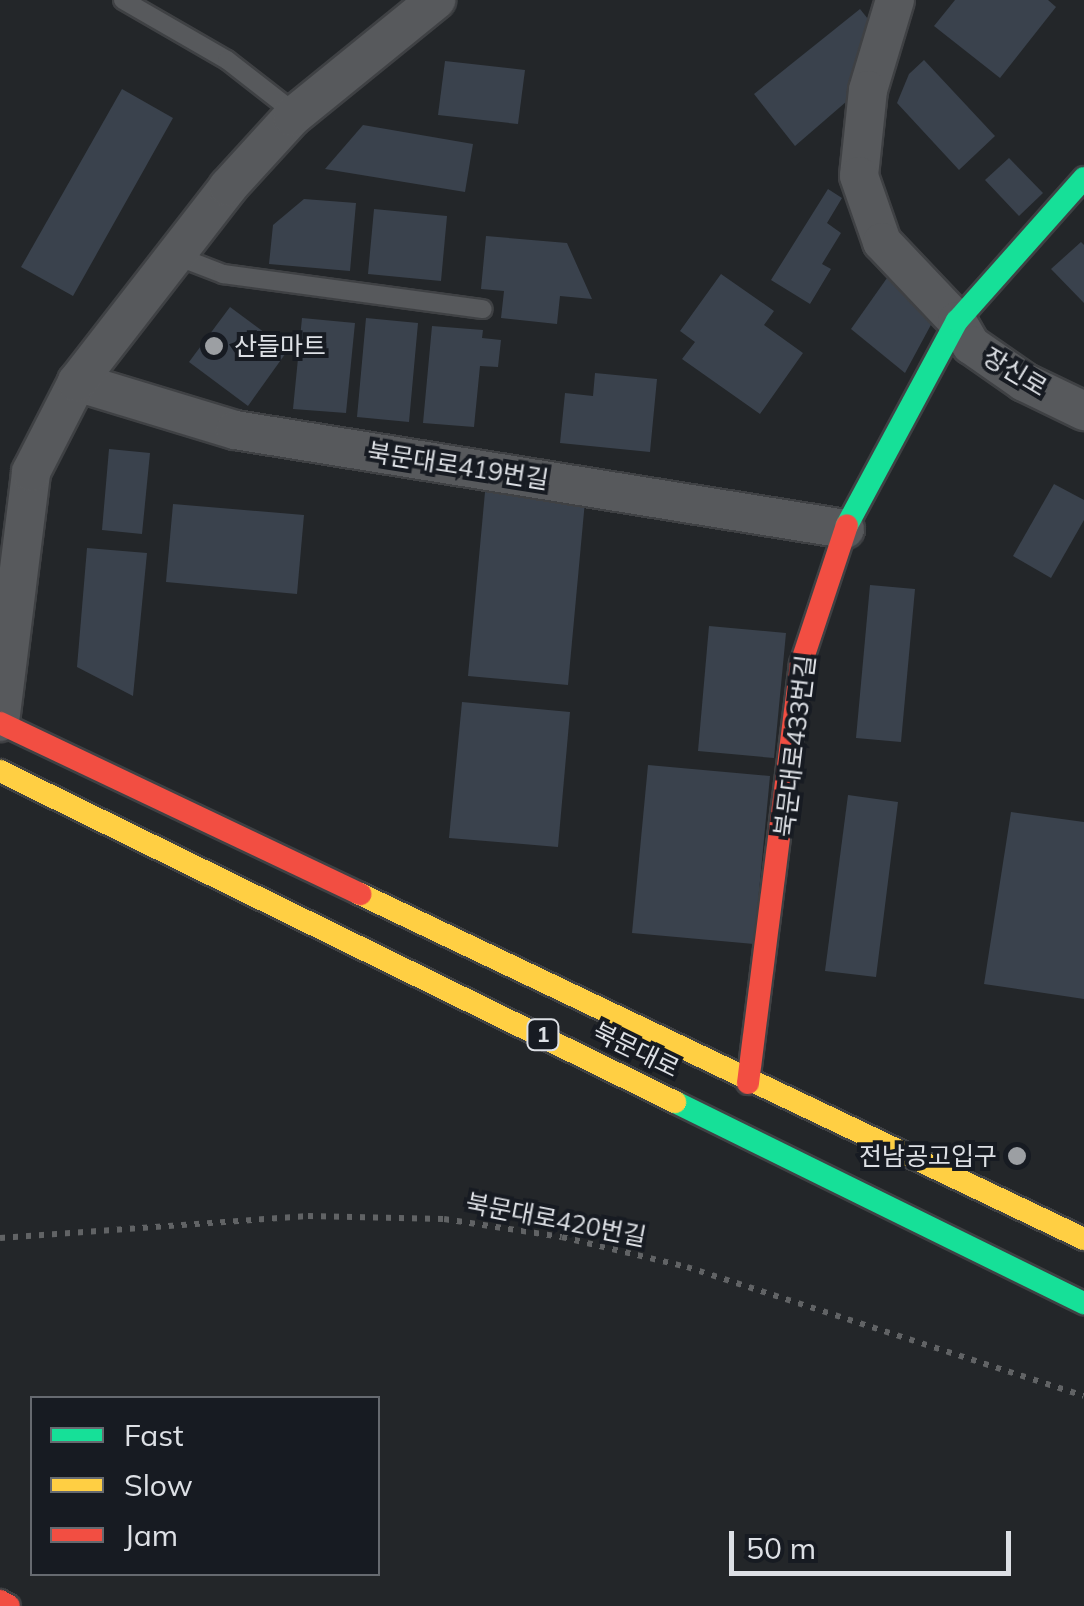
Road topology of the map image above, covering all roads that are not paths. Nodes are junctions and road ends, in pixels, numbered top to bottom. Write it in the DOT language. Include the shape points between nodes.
graph roads {
  1 [pos="123,0"];
  2 [pos="436,0"];
  3 [pos="894,0"];
  4 [pos="296,114"];
  5 [pos="1084,178"];
  6 [pos="173,255"];
  7 [pos="483,310"];
  8 [pos="957,321"];
  9 [pos="77,382"];
  10 [pos="1084,411"];
  11 [pos="16,474"];
  12 [pos="845,529"];
  13 [pos="0,722"];
  14 [pos="0,771"];
  15 [pos="748,1083"];
  16 [pos="1084,1239"];
  17 [pos="1084,1303"];
  18 [pos="0,1601"];
  19 [pos="9,1606"];
  1 -- 4 [label="lane" via="227,60"];
  2 -- 4 [label="street"];
  3 -- 8 [label="street" via="868,90 860,176 882,242"];
  4 -- 6 [label="street"];
  5 -- 8 [label="main road, 북문대로433번길"];
  6 -- 7 [label="lane" via="223,274"];
  6 -- 9 [label="street"];
  8 -- 10 [label="street, 장신로" via="971,345 1024,382"];
  8 -- 12 [label="main road, 북문대로433번길"];
  9 -- 11 [label="street"];
  9 -- 12 [label="street, 북문대로419번길" via="235,430"];
  11 -- 13 [label="street"];
  12 -- 15 [label="main road, 북문대로433번길" via="801,664"];
  13 -- 15 [label="main road, 북문대로 / 1"];
  14 -- 17 [label="main road, 북문대로 / 1"];
  15 -- 16 [label="main road, 북문대로 / 1"];
  18 -- 19 [label="main road"];
}
